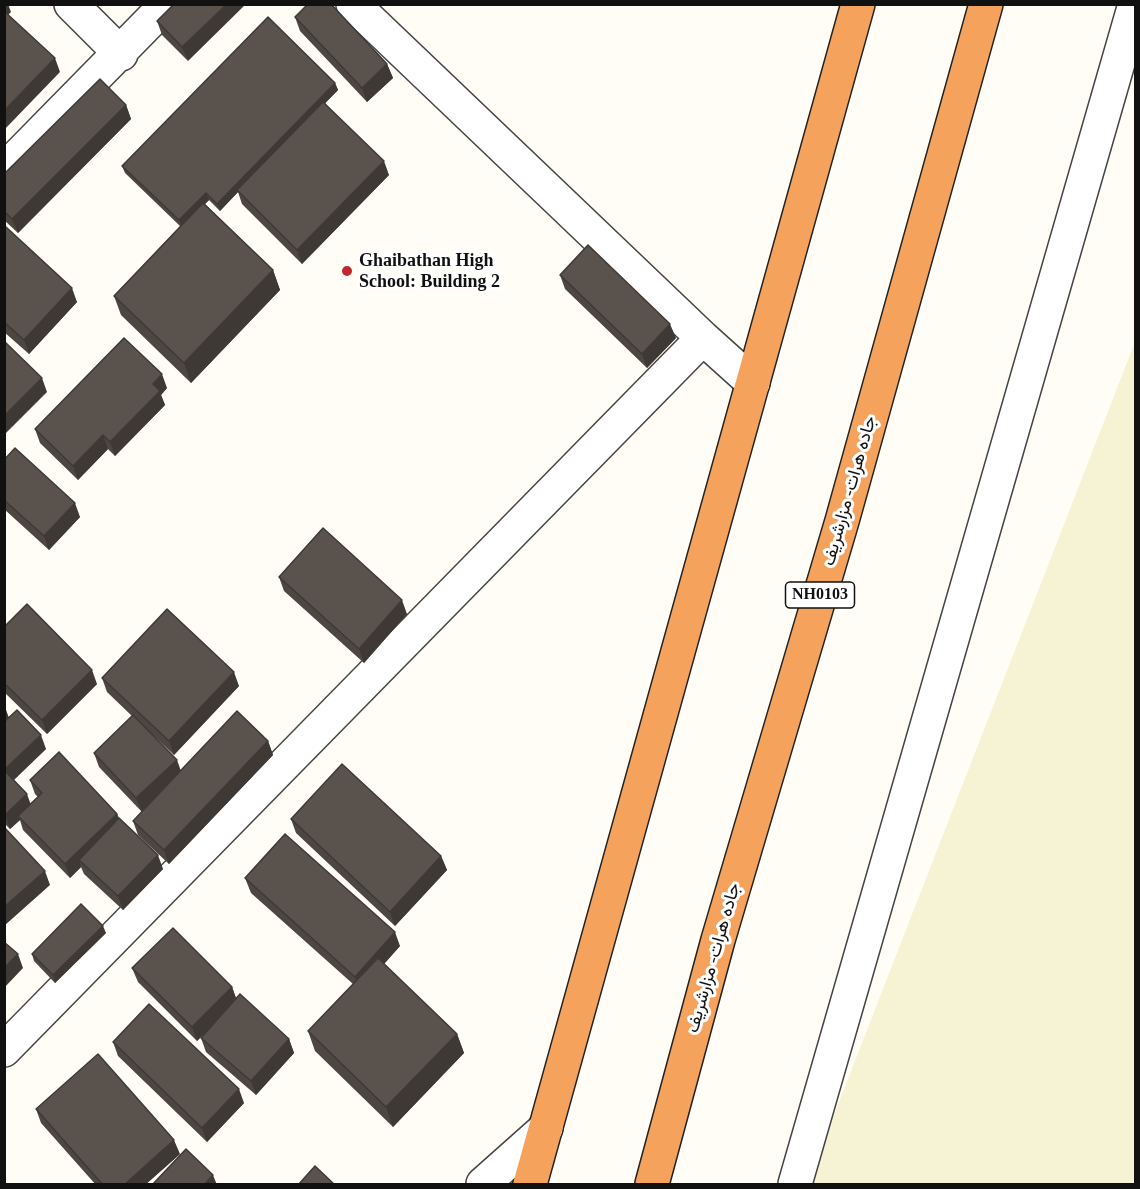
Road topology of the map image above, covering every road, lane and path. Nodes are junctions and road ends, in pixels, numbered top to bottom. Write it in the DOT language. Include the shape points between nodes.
graph roads {
  1 [pos="71,4"];
  2 [pos="167,4"];
  3 [pos="353,4"];
  4 [pos="858,4"];
  5 [pos="986,4"];
  6 [pos="1135,4"];
  7 [pos="121,54"];
  8 [pos="4,170"];
  9 [pos="703,338"];
  10 [pos="753,383"];
  11 [pos="4,1050"];
  12 [pos="546,1128"];
  13 [pos="483,1185"];
  14 [pos="530,1185"];
  15 [pos="652,1185"];
  16 [pos="795,1185"];
  1 -- 7 [label="street"];
  2 -- 7 [label="street"];
  3 -- 9 [label="street"];
  4 -- 10 [label="highway"];
  5 -- 15 [label="highway, جاده هرات- مزارشریف / NH0103" via="842,522 718,940"];
  6 -- 16 [label="street"];
  7 -- 8 [label="street"];
  9 -- 10 [label="street"];
  9 -- 11 [label="street"];
  10 -- 12 [label="highway"];
  12 -- 13 [label="street"];
  12 -- 14 [label="highway"];
}
